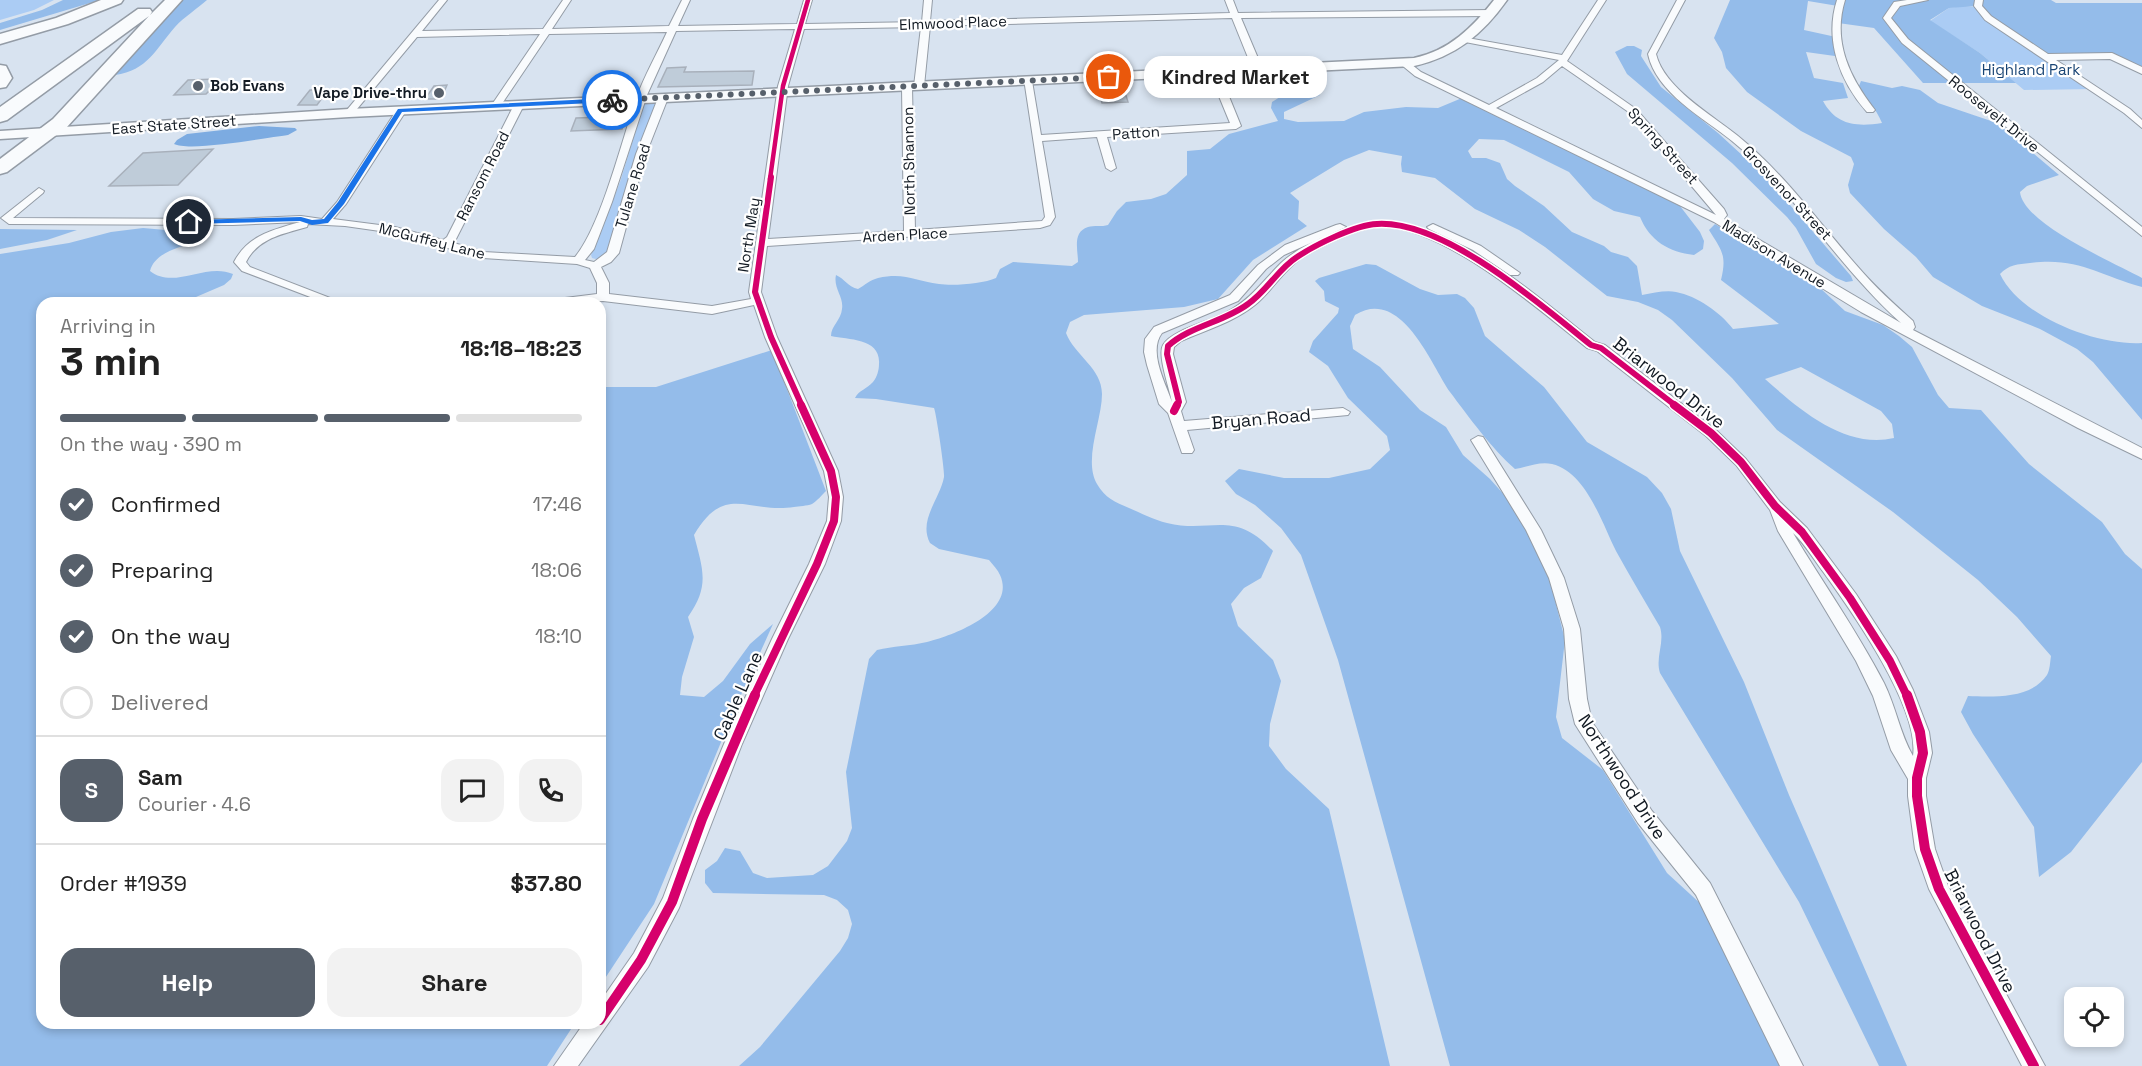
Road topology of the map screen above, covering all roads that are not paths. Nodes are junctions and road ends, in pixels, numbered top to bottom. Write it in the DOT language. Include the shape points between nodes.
graph roads {
  1 [pos="115,0"];
  2 [pos="136,0"];
  3 [pos="161,0"];
  4 [pos="174,0"];
  5 [pos="443,0"];
  6 [pos="567,0"];
  7 [pos="686,0"];
  8 [pos="808,0"];
  9 [pos="928,0"];
  10 [pos="1229,0"];
  11 [pos="1501,0"];
  12 [pos="1602,0"];
  13 [pos="1681,0"];
  14 [pos="1840,0"];
  15 [pos="1924,0"];
  16 [pos="1978,3"];
  17 [pos="1491,13"];
  18 [pos="1237,16"];
  19 [pos="925,24"];
  20 [pos="800,27"];
  21 [pos="673,29"];
  22 [pos="545,31"];
  23 [pos="414,34"];
  24 [pos="0,39"];
  25 [pos="1465,39"];
  26 [pos="2047,57"];
  27 [pos="49,60"];
  28 [pos="1563,60"];
  29 [pos="1403,62"];
  30 [pos="0,70"];
  31 [pos="1258,70"];
  32 [pos="2142,71"];
  33 [pos="1214,72"];
  34 [pos="20,81"];
  35 [pos="1027,81"];
  36 [pos="0,83"];
  37 [pos="913,86"];
  38 [pos="783,92"];
  39 [pos="0,94"];
  40 [pos="663,98"];
  41 [pos="641,99"];
  42 [pos="519,105"];
  43 [pos="496,106"];
  44 [pos="1490,108"];
  45 [pos="1870,110"];
  46 [pos="400,111"];
  47 [pos="2127,111"];
  48 [pos="348,113"];
  49 [pos="0,116"];
  50 [pos="2142,116"];
  51 [pos="2142,125"];
  52 [pos="0,126"];
  53 [pos="55,128"];
  54 [pos="0,135"];
  55 [pos="1101,135"];
  56 [pos="1036,138"];
  57 [pos="0,168"];
  58 [pos="1112,168"];
  59 [pos="39,191"];
  60 [pos="1718,220"];
  61 [pos="326,221"];
  62 [pos="0,222"];
  63 [pos="17,222"];
  64 [pos="312,222"];
  65 [pos="2142,233"];
  66 [pos="910,234"];
  67 [pos="762,243"];
  68 [pos="444,245"];
  69 [pos="578,261"];
  70 [pos="595,266"];
  71 [pos="321,297"];
  72 [pos="603,297"];
  73 [pos="606,297"];
  74 [pos="757,301"];
  75 [pos="1908,330"];
  76 [pos="1601,348"];
  77 [pos="790,376"];
  78 [pos="1174,411"];
  79 [pos="1343,412"];
  80 [pos="1179,426"];
  81 [pos="1478,440"];
  82 [pos="1187,450"];
  83 [pos="2142,454"];
  84 [pos="1775,506"];
  85 [pos="1917,778"];
  86 [pos="606,1011"];
  87 [pos="593,1029"];
  88 [pos="565,1066"];
  89 [pos="1792,1066"];
  90 [pos="2034,1066"];
  1 -- 24 [label="highway"];
  2 -- 27 [label="highway"];
  3 -- 49 [label="highway"];
  4 -- 53 [label="highway"];
  5 -- 23 [label="street"];
  6 -- 22 [label="street"];
  7 -- 21 [label="street, Tulane Road"];
  8 -- 20 [label="street, North May"];
  9 -- 19 [label="street, North Shannon"];
  10 -- 18 [label="street"];
  11 -- 17 [label="main road, East State Street"];
  12 -- 28 [label="street"];
  13 -- 75 [label="street, Grosvenor Street" via="1652,54 1654,63 1682,98 1761,161 1869,286 1909,324"];
  14 -- 45 [label="street" via="1838,48 1849,82"];
  15 -- 65 [label="street, Roosevelt Drive" via="1897,4 1887,18 1905,41"];
  16 -- 26 [label="street" via="1988,18"];
  17 -- 18 [label="street, Elmwood Place"];
  17 -- 25 [label="main road, East State Street"];
  18 -- 19 [label="street, Elmwood Place"];
  18 -- 31 [label="street"];
  19 -- 20 [label="street, Elmwood Place"];
  19 -- 37 [label="street, North Shannon"];
  20 -- 21 [label="street, Elmwood Place"];
  20 -- 38 [label="street, North May"];
  21 -- 22 [label="street, Elmwood Place"];
  21 -- 41 [label="street, Tulane Road"];
  22 -- 23 [label="street, Elmwood Place"];
  22 -- 43 [label="street"];
  23 -- 48 [label="street"];
  25 -- 28 [label="street"];
  25 -- 29 [label="main road, East State Street" via="1440,56"];
  26 -- 32 [label="street" via="2112,56"];
  26 -- 47 [label="street"];
  28 -- 44 [label="street" via="1540,80"];
  28 -- 60 [label="street, Spring Street" via="1633,111 1720,211"];
  29 -- 31 [label="main road, East State Street"];
  29 -- 44 [label="street, Madison Avenue" via="1418,74"];
  30 -- 36 [label="highway"];
  31 -- 33 [label="main road, East State Street"];
  33 -- 35 [label="main road, East State Street"];
  33 -- 55 [label="street, Patton" via="1236,126"];
  34 -- 39 [label="highway"];
  35 -- 37 [label="main road, East State Street"];
  35 -- 56 [label="street"];
  37 -- 38 [label="main road, East State Street"];
  37 -- 66 [label="street, North Shannon"];
  38 -- 40 [label="main road, East State Street"];
  38 -- 67 [label="street, North May"];
  40 -- 41 [label="main road, East State Street"];
  40 -- 70 [label="street, Tulane Road" via="641,154 613,253"];
  41 -- 42 [label="main road, East State Street"];
  41 -- 69 [label="street, Tulane Road" via="607,202 588,249"];
  42 -- 43 [label="main road, East State Street"];
  42 -- 68 [label="street, Ransom Road" via="452,239"];
  43 -- 46 [label="main road, East State Street"];
  44 -- 60 [label="street, Madison Avenue"];
  46 -- 48 [label="main road, East State Street"];
  46 -- 61 [label="street"];
  47 -- 50 [label="street"];
  47 -- 51 [label="street"];
  48 -- 53 [label="main road, East State Street"];
  52 -- 53 [label="main road, East State Street"];
  53 -- 54 [label="main road, East State Street"];
  53 -- 57 [label="highway"];
  55 -- 56 [label="street, Patton"];
  55 -- 58 [label="street"];
  56 -- 66 [label="street, Arden Place" via="1050,217 1046,223"];
  59 -- 63 [label="street" via="6,218"];
  60 -- 75 [label="street, Madison Avenue" via="1865,309"];
  61 -- 64 [label="street, McGuffey Lane"];
  61 -- 68 [label="street, McGuffey Lane" via="395,230"];
  62 -- 63 [label="street, McGuffey Lane"];
  63 -- 64 [label="street, McGuffey Lane"];
  64 -- 71 [label="street" via="260,238 240,262 246,269"];
  66 -- 67 [label="street, Arden Place"];
  67 -- 74 [label="street, North May"];
  68 -- 69 [label="street, McGuffey Lane" via="483,255"];
  69 -- 70 [label="street, McGuffey Lane"];
  70 -- 72 [label="street" via="603,284"];
  73 -- 74 [label="street" via="699,310"];
  74 -- 77 [label="street, North May"];
  75 -- 83 [label="street, Madison Avenue"];
  76 -- 78 [label="street, Briarwood Drive" via="1591,345 1473,258 1410,229 1375,224 1298,256 1280,270 1257,298 1168,346 1179,402"];
  76 -- 78 [label="street, Briarwood Drive" via="1600,342 1562,310 1478,248 1420,222 1374,216 1292,245 1263,267 1234,298 1158,330 1151,339 1150,352 1166,404"];
  76 -- 84 [label="street, Briarwood Drive" via="1711,434 1741,462"];
  77 -- 86 [label="street, Cable Lane" via="831,471 836,497 834,521 733,744 672,902 641,960"];
  78 -- 80 [label="street, Briarwood Drive"];
  79 -- 80 [label="street, Bryan Road"];
  80 -- 82 [label="street, Briarwood Drive"];
  81 -- 89 [label="street, Northwood Drive" via="1536,532 1559,587 1572,630 1575,685 1584,724 1645,817 1703,889"];
  84 -- 85 [label="street, Briarwood Drive" via="1788,536 1862,657 1882,696 1900,750"];
  84 -- 85 [label="street, Briarwood Drive" via="1802,532 1850,598 1905,690 1923,753"];
  85 -- 90 [label="street, Briarwood Drive" via="1925,849 1939,889"];
  87 -- 88 [label="street, Cable Lane"];
}
